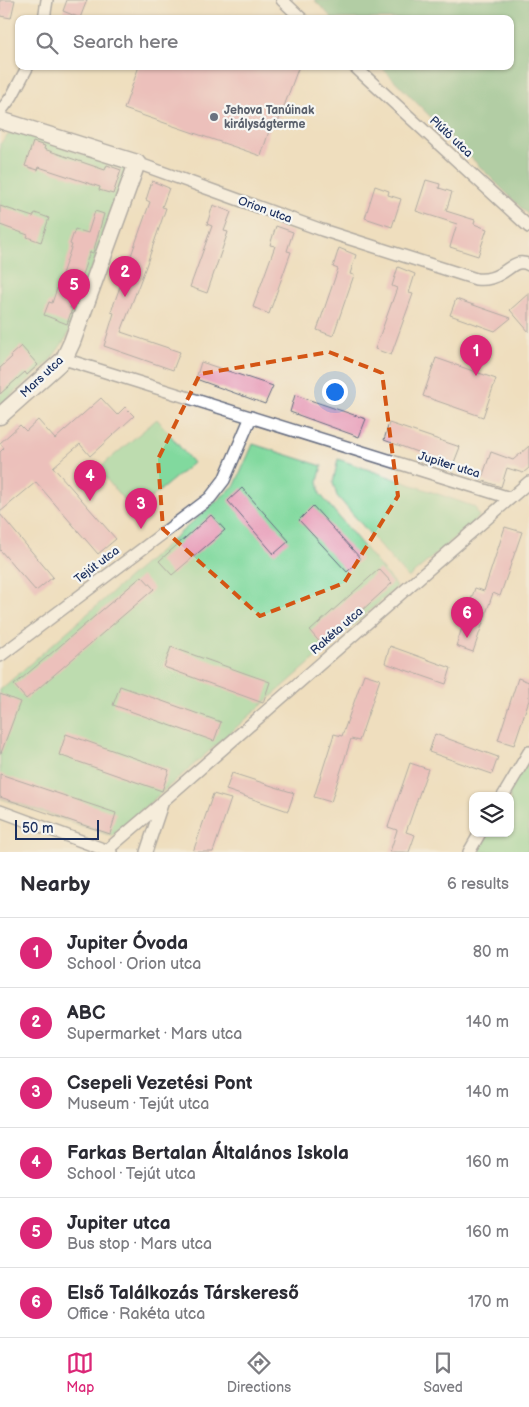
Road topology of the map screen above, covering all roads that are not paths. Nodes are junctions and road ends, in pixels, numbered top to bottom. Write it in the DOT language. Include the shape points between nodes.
graph roads {
  1 [pos="47,0"];
  2 [pos="282,0"];
  3 [pos="45,15"];
  4 [pos="298,15"];
  5 [pos="26,70"];
  6 [pos="358,70"];
  7 [pos="0,112"];
  8 [pos="0,120"];
  9 [pos="137,163"];
  10 [pos="529,227"];
  11 [pos="529,265"];
  12 [pos="64,360"];
  13 [pos="0,416"];
  14 [pos="250,417"];
  15 [pos="529,482"];
  16 [pos="510,498"];
  17 [pos="0,656"];
  18 [pos="529,752"];
  19 [pos="505,792"];
  20 [pos="163,801"];
  21 [pos="0,811"];
  22 [pos="478,837"];
  23 [pos="109,851"];
  24 [pos="146,852"];
  25 [pos="469,852"];
  1 -- 3 [label="street"];
  2 -- 4 [label="street"];
  5 -- 7 [label="street"];
  6 -- 10 [label="street, Plútó utca"];
  8 -- 9 [label="street, Orion utca"];
  9 -- 11 [label="street, Orion utca" via="322,230 476,279 486,280 518,263"];
  9 -- 12 [label="street, Mars utca"];
  12 -- 13 [label="street, Mars utca"];
  12 -- 14 [label="street, Jupiter utca"];
  14 -- 16 [label="street, Jupiter utca"];
  14 -- 17 [label="street, Tejút utca" via="224,480 210,498"];
  15 -- 16 [label="street, Rakéta utca"];
  16 -- 20 [label="street, Rakéta utca"];
  18 -- 19 [label="street"];
  20 -- 23 [label="street, Rakéta utca"];
  20 -- 24 [label="street"];
  21 -- 23 [label="street, Rakéta utca"];
  22 -- 25 [label="street"];
}
